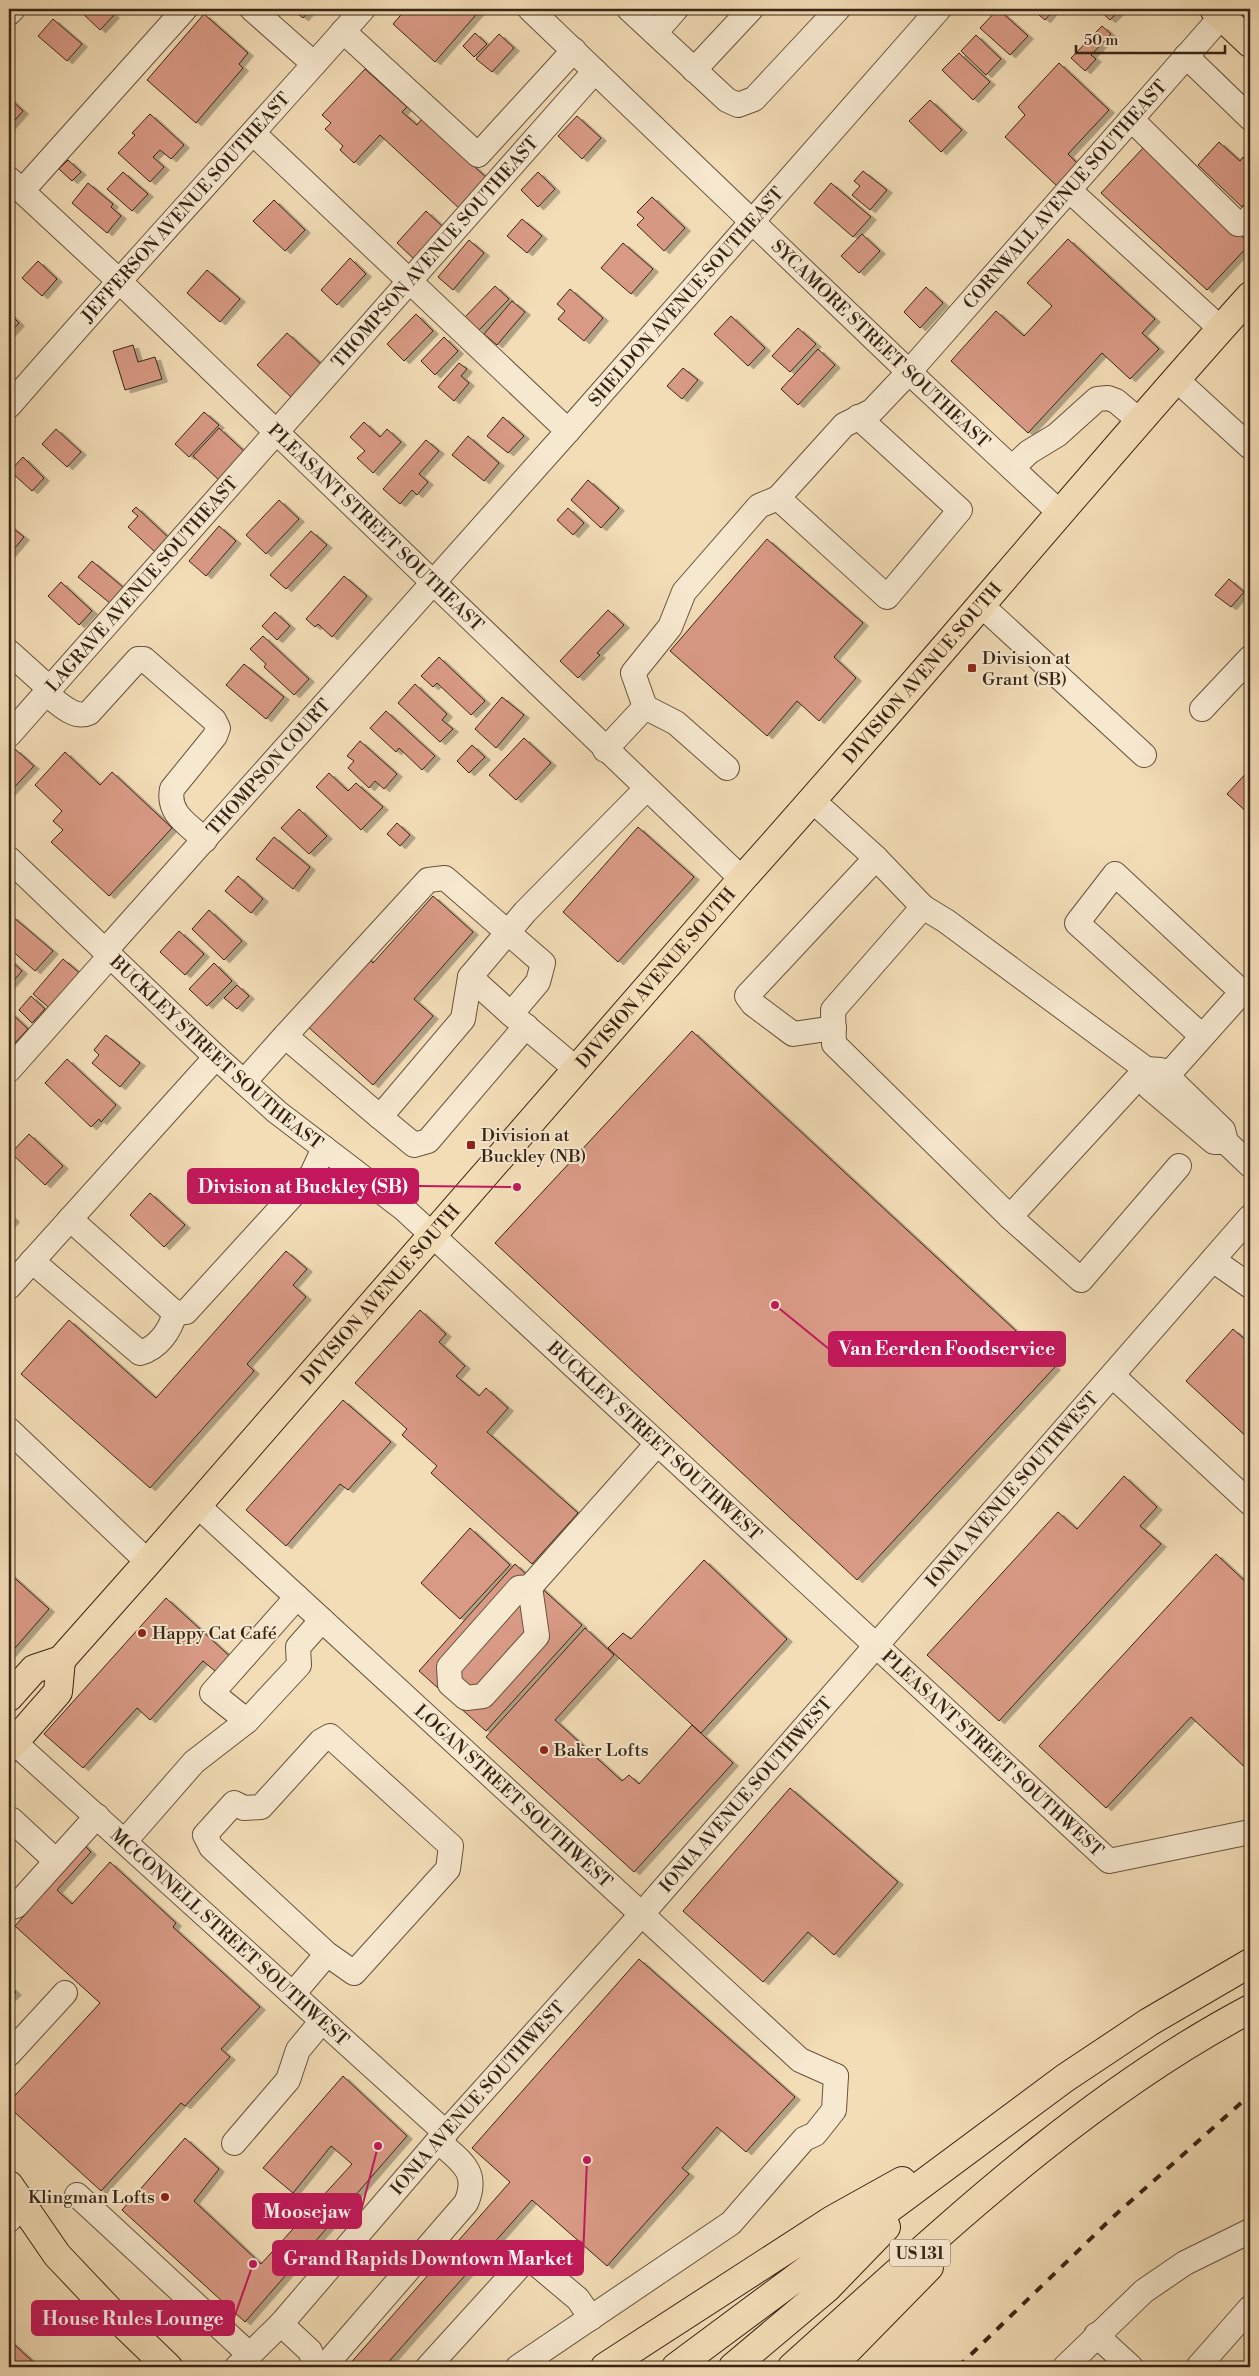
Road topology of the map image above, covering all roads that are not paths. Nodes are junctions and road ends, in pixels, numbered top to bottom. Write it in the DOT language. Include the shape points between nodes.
graph roads {
  1 [pos="13,9"];
  2 [pos="184,9"];
  3 [pos="252,9"];
  4 [pos="363,9"];
  5 [pos="530,9"];
  6 [pos="629,9"];
  7 [pos="676,9"];
  8 [pos="751,9"];
  9 [pos="838,9"];
  10 [pos="933,11"];
  11 [pos="1221,11"];
  12 [pos="9,13"];
  13 [pos="343,32"];
  14 [pos="655,33"];
  15 [pos="1250,43"];
  16 [pos="574,50"];
  17 [pos="1186,56"];
  18 [pos="314,64"];
  19 [pos="694,70"];
  20 [pos="596,71"];
  21 [pos="1250,118"];
  22 [pos="1131,119"];
  23 [pos="253,133"];
  24 [pos="478,155"];
  25 [pos="502,178"];
  26 [pos="16,185"];
  27 [pos="1069,190"];
  28 [pos="752,220"];
  29 [pos="1248,223"];
  30 [pos="118,280"];
  31 [pos="409,283"];
  32 [pos="1247,306"];
  33 [pos="1221,329"];
  34 [pos="909,372"];
  35 [pos="1176,379"];
  36 [pos="9,406"];
  37 [pos="858,418"];
  38 [pos="1140,421"];
  39 [pos="568,431"];
  40 [pos="277,434"];
  41 [pos="1250,447"];
  42 [pos="1012,468"];
  43 [pos="778,498"];
  44 [pos="1060,512"];
  45 [pos="433,583"];
  46 [pos="981,605"];
  47 [pos="9,652"];
  48 [pos="1250,658"];
  49 [pos="48,691"];
  50 [pos="644,707"];
  51 [pos="1202,709"];
  52 [pos="9,735"];
  53 [pos="605,750"];
  54 [pos="1144,755"];
  55 [pos="727,768"];
  56 [pos="646,789"];
  57 [pos="812,800"];
  58 [pos="206,840"];
  59 [pos="876,858"];
  60 [pos="9,859"];
  61 [pos="742,879"];
  62 [pos="923,907"];
  63 [pos="509,931"];
  64 [pos="108,954"];
  65 [pos="470,977"];
  66 [pos="519,1020"];
  67 [pos="834,1028"];
  68 [pos="285,1036"];
  69 [pos="1202,1036"];
  70 [pos="216,1057"];
  71 [pos="576,1069"];
  72 [pos="9,1070"];
  73 [pos="1157,1072"];
  74 [pos="244,1082"];
  75 [pos="380,1117"];
  76 [pos="324,1148"];
  77 [pos="1250,1165"];
  78 [pos="1179,1166"];
  79 [pos="1010,1217"];
  80 [pos="1250,1217"];
  81 [pos="70,1219"];
  82 [pos="432,1236"];
  83 [pos="1213,1260"];
  84 [pos="32,1261"];
  85 [pos="1250,1286"];
  86 [pos="9,1288"];
  87 [pos="175,1313"];
  88 [pos="1113,1376"];
  89 [pos="9,1430"];
  90 [pos="657,1444"];
  91 [pos="1250,1503"];
  92 [pos="197,1506"];
  93 [pos="148,1562"];
  94 [pos="530,1586"];
  95 [pos="296,1597"];
  96 [pos="322,1620"];
  97 [pos="876,1646"];
  98 [pos="61,1660"];
  99 [pos="9,1697"];
  100 [pos="247,1721"];
  101 [pos="12,1745"];
  102 [pos="97,1816"];
  103 [pos="12,1820"];
  104 [pos="1250,1832"];
  105 [pos="125,1841"];
  106 [pos="56,1861"];
  107 [pos="9,1908"];
  108 [pos="641,1915"];
  109 [pos="327,1954"];
  110 [pos="1250,1963"];
  111 [pos="65,1993"];
  112 [pos="293,1994"];
  113 [pos="1248,2010"];
  114 [pos="327,2025"];
  115 [pos="9,2054"];
  116 [pos="442,2137"];
  117 [pos="983,2138"];
  118 [pos="234,2143"];
  119 [pos="1050,2143"];
  120 [pos="943,2168"];
  121 [pos="77,2195"];
  122 [pos="13,2204"];
  123 [pos="1250,2231"];
  124 [pos="1250,2308"];
  125 [pos="591,2318"];
  126 [pos="276,2329"];
  127 [pos="1096,2335"];
  128 [pos="243,2361"];
  129 [pos="166,2365"];
  130 [pos="311,2367"];
  131 [pos="316,2367"];
  132 [pos="321,2367"];
  133 [pos="428,2367"];
  134 [pos="518,2367"];
  135 [pos="606,2367"];
  136 [pos="676,2367"];
  137 [pos="733,2367"];
  138 [pos="792,2367"];
  139 [pos="831,2367"];
  140 [pos="1065,2367"];
  141 [pos="1131,2367"];
  142 [pos="1198,2367"];
  1 -- 12 [label="street"];
  2 -- 26 [label="street"];
  3 -- 18 [label="street"];
  4 -- 13 [label="street, JEFFERSON AVENUE SOUTHEAST"];
  5 -- 16 [label="street, SYCAMORE STREET SOUTHEAST"];
  6 -- 14 [label="street"];
  7 -- 14 [label="street"];
  8 -- 19 [label="street"];
  9 -- 19 [label="street" via="754,99 738,104 726,100"];
  10 -- 28 [label="street, SHELDON AVENUE SOUTHEAST"];
  11 -- 15 [label="main road"];
  11 -- 17 [label="street, CORNWALL AVENUE SOUTHEAST"];
  13 -- 18 [label="street, JEFFERSON AVENUE SOUTHEAST"];
  13 -- 24 [label="street"];
  14 -- 19 [label="street"];
  16 -- 20 [label="street, SYCAMORE STREET SOUTHEAST"];
  16 -- 24 [label="street"];
  17 -- 21 [label="street"];
  17 -- 22 [label="street, CORNWALL AVENUE SOUTHEAST"];
  18 -- 23 [label="street, JEFFERSON AVENUE SOUTHEAST"];
  20 -- 25 [label="street, THOMPSON AVENUE SOUTHEAST"];
  20 -- 28 [label="street, SYCAMORE STREET SOUTHEAST"];
  22 -- 27 [label="street, CORNWALL AVENUE SOUTHEAST"];
  22 -- 29 [label="street" via="1238,224"];
  23 -- 30 [label="street, JEFFERSON AVENUE SOUTHEAST"];
  23 -- 31 [label="street"];
  24 -- 25 [label="street"];
  25 -- 31 [label="street, THOMPSON AVENUE SOUTHEAST"];
  26 -- 30 [label="street, PLEASANT STREET SOUTHEAST"];
  27 -- 33 [label="street"];
  27 -- 34 [label="street, CORNWALL AVENUE SOUTHEAST"];
  28 -- 34 [label="street, SYCAMORE STREET SOUTHEAST"];
  28 -- 39 [label="street, SHELDON AVENUE SOUTHEAST"];
  30 -- 36 [label="street, JEFFERSON AVENUE SOUTHEAST"];
  30 -- 40 [label="street, PLEASANT STREET SOUTHEAST"];
  31 -- 39 [label="street"];
  31 -- 40 [label="street, THOMPSON AVENUE SOUTHEAST"];
  32 -- 33 [label="main road, DIVISION AVENUE SOUTH"];
  33 -- 35 [label="main road, DIVISION AVENUE SOUTH"];
  34 -- 37 [label="street, CORNWALL AVENUE SOUTHEAST" via="872,411"];
  34 -- 42 [label="street, SYCAMORE STREET SOUTHEAST"];
  35 -- 38 [label="main road, DIVISION AVENUE SOUTH"];
  35 -- 41 [label="street"];
  37 -- 43 [label="street, CORNWALL AVENUE SOUTHEAST" via="844,425"];
  37 -- 43 [label="street" via="960,510 887,596"];
  38 -- 42 [label="street" via="1116,401 1108,398 1097,400"];
  38 -- 44 [label="main road, DIVISION AVENUE SOUTH"];
  39 -- 45 [label="street, SHELDON AVENUE SOUTHEAST"];
  40 -- 45 [label="street, PLEASANT STREET SOUTHEAST"];
  40 -- 49 [label="street, LAGRAVE AVENUE SOUTHEAST"];
  42 -- 44 [label="street, SYCAMORE STREET SOUTHEAST"];
  43 -- 50 [label="street" via="759,506 684,592 670,627 633,673"];
  44 -- 46 [label="main road, DIVISION AVENUE SOUTH"];
  45 -- 53 [label="street, PLEASANT STREET SOUTHEAST"];
  45 -- 58 [label="street, THOMPSON COURT"];
  46 -- 54 [label="street"];
  46 -- 57 [label="main road, DIVISION AVENUE SOUTH"];
  47 -- 49 [label="street"];
  48 -- 51 [label="street"];
  49 -- 52 [label="street, LAGRAVE AVENUE SOUTHEAST"];
  49 -- 58 [label="street" via="61,705 84,715 138,659 144,659 214,720 218,728 215,736 172,790 170,799 171,808 178,816"];
  50 -- 53 [label="street"];
  50 -- 55 [label="street" via="676,723"];
  53 -- 56 [label="street, PLEASANT STREET SOUTHEAST"];
  56 -- 61 [label="street, PLEASANT STREET SOUTHEAST"];
  56 -- 63 [label="street"];
  57 -- 59 [label="street"];
  57 -- 61 [label="main road, DIVISION AVENUE SOUTH"];
  58 -- 64 [label="street, THOMPSON COURT"];
  59 -- 62 [label="street"];
  59 -- 67 [label="street" via="747,996 793,1034"];
  60 -- 64 [label="street, BUCKLEY STREET SOUTHEAST"];
  61 -- 71 [label="main road, DIVISION AVENUE SOUTH"];
  62 -- 67 [label="street" via="833,1010"];
  62 -- 73 [label="street"];
  63 -- 65 [label="street"];
  63 -- 66 [label="street" via="542,963 538,982"];
  63 -- 68 [label="street" via="444,878 428,880"];
  64 -- 70 [label="street, BUCKLEY STREET SOUTHEAST"];
  64 -- 72 [label="street, THOMPSON COURT"];
  65 -- 66 [label="street"];
  65 -- 75 [label="street" via="463,1019"];
  66 -- 71 [label="street"];
  66 -- 75 [label="street" via="428,1141 414,1144"];
  67 -- 79 [label="street" via="834,1044"];
  68 -- 74 [label="street"];
  68 -- 75 [label="street"];
  69 -- 69 [label="street" via="1242,992 1115,874 1077,924"];
  69 -- 73 [label="street"];
  70 -- 74 [label="street, BUCKLEY STREET SOUTHEAST"];
  70 -- 81 [label="street"];
  71 -- 82 [label="main road, DIVISION AVENUE SOUTH"];
  73 -- 77 [label="street" via="1222,1130 1226,1142"];
  73 -- 79 [label="street"];
  74 -- 76 [label="street, BUCKLEY STREET SOUTHEAST"];
  76 -- 82 [label="street, BUCKLEY STREET SOUTHEAST" via="397,1203"];
  76 -- 87 [label="street" via="312,1174 186,1312"];
  78 -- 79 [label="street" via="1081,1280"];
  80 -- 83 [label="street, IONIA AVENUE SOUTHWEST"];
  81 -- 84 [label="street"];
  81 -- 87 [label="street"];
  82 -- 90 [label="street, BUCKLEY STREET SOUTHWEST"];
  82 -- 92 [label="main road, DIVISION AVENUE SOUTH"];
  83 -- 85 [label="street"];
  83 -- 88 [label="street, IONIA AVENUE SOUTHWEST"];
  84 -- 86 [label="street"];
  84 -- 87 [label="street" via="140,1353 151,1350 171,1326"];
  88 -- 91 [label="street"];
  88 -- 97 [label="street, IONIA AVENUE SOUTHWEST"];
  89 -- 93 [label="street"];
  90 -- 94 [label="street"];
  90 -- 97 [label="street, BUCKLEY STREET SOUTHWEST"];
  92 -- 93 [label="main road, DIVISION AVENUE SOUTH"];
  92 -- 95 [label="street, LOGAN STREET SOUTHWEST"];
  93 -- 98 [label="main road, DIVISION AVENUE SOUTH"];
  94 -- 94 [label="street" via="519,1588 449,1667 450,1684 466,1698 483,1696 537,1636"];
  95 -- 96 [label="street, LOGAN STREET SOUTHWEST"];
  95 -- 100 [label="street" via="212,1693"];
  96 -- 100 [label="street" via="298,1648 299,1665"];
  96 -- 108 [label="street, LOGAN STREET SOUTHWEST"];
  97 -- 104 [label="street, PLEASANT STREET SOUTHWEST" via="1109,1861"];
  97 -- 108 [label="street, IONIA AVENUE SOUTHWEST"];
  98 -- 99 [label="main road, DIVISION AVENUE SOUTH" via="34,1669"];
  98 -- 101 [label="main road" via="58,1692"];
  100 -- 105 [label="street" via="194,1762"];
  101 -- 102 [label="street, MCCONNELL STREET SOUTHWEST"];
  102 -- 105 [label="street, MCCONNELL STREET SOUTHWEST"];
  102 -- 106 [label="street"];
  103 -- 106 [label="street"];
  105 -- 112 [label="street, MCCONNELL STREET SOUTHWEST"];
  106 -- 107 [label="street" via="16,1906"];
  108 -- 116 [label="street, IONIA AVENUE SOUTHWEST"];
  108 -- 125 [label="street, LOGAN STREET SOUTHWEST" via="800,2060 836,2076 834,2110 815,2134 804,2139 731,2223"];
  109 -- 109 [label="street" via="354,1973 448,1869 451,1846 330,1736 321,1741 261,1807 244,1808 234,1802 205,1835 210,1847"];
  109 -- 112 [label="street"];
  110 -- 117 [label="main road, US 131" via="1118,2042"];
  111 -- 115 [label="street"];
  112 -- 114 [label="street, MCCONNELL STREET SOUTHWEST"];
  113 -- 119 [label="main road, US 131" via="1172,2055 1108,2098"];
  114 -- 116 [label="street, MCCONNELL STREET SOUTHWEST"];
  114 -- 118 [label="street" via="305,2059 295,2063 288,2080"];
  116 -- 126 [label="street, IONIA AVENUE SOUTHWEST"];
  116 -- 132 [label="street, MCCONNELL STREET SOUTHWEST" via="472,2178 466,2203"];
  117 -- 120 [label="main road, US 131"];
  117 -- 135 [label="main road" via="832,2220"];
  119 -- 138 [label="main road, US 131" via="987,2192"];
  119 -- 139 [label="main road"];
  120 -- 136 [label="main road, US 131"];
  120 -- 137 [label="main road" via="827,2288"];
  121 -- 128 [label="street"];
  122 -- 129 [label="main road" via="111,2312"];
  123 -- 127 [label="street" via="1185,2263 1144,2290"];
  124 -- 142 [label="street"];
  125 -- 133 [label="street" via="578,2299 528,2257"];
  125 -- 134 [label="street"];
  126 -- 128 [label="street, IONIA AVENUE SOUTHWEST"];
  126 -- 130 [label="street" via="302,2363"];
  126 -- 131 [label="street" via="310,2351"];
  127 -- 140 [label="street"];
  127 -- 141 [label="street"];
}
